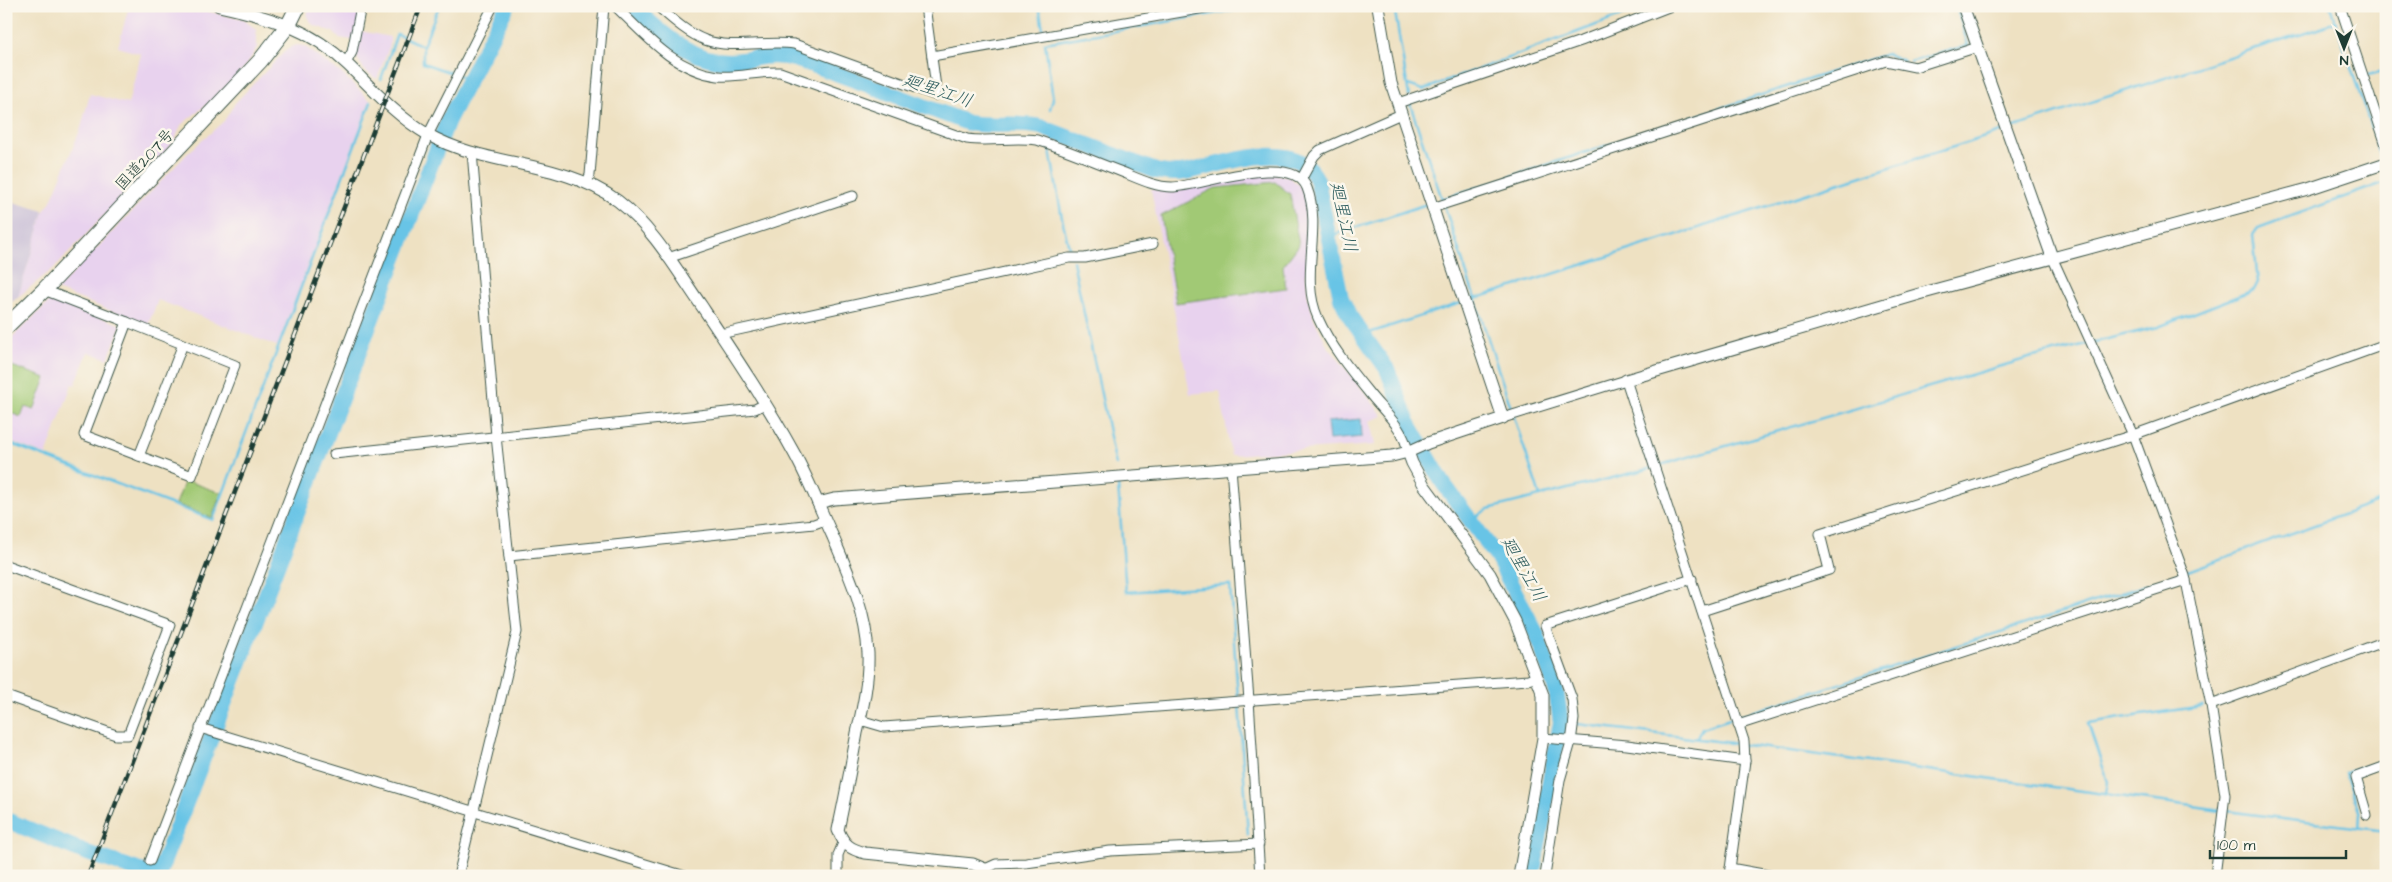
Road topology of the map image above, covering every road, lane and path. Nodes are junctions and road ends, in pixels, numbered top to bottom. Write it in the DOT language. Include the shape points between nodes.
graph roads {
  1 [pos="218,6"];
  2 [pos="298,6"];
  3 [pos="361,6"];
  4 [pos="493,6"];
  5 [pos="604,6"];
  6 [pos="615,6"];
  7 [pos="658,6"];
  8 [pos="925,6"];
  9 [pos="1216,6"];
  10 [pos="1378,6"];
  11 [pos="1671,6"];
  12 [pos="1963,6"];
  13 [pos="2340,6"];
  14 [pos="250,10"];
  15 [pos="289,24"];
  16 [pos="1978,47"];
  17 [pos="932,56"];
  18 [pos="346,63"];
  19 [pos="1404,104"];
  20 [pos="428,135"];
  21 [pos="2386,145"];
  22 [pos="472,152"];
  23 [pos="2386,163"];
  24 [pos="1302,178"];
  25 [pos="587,182"];
  26 [pos="853,196"];
  27 [pos="1436,204"];
  28 [pos="1153,244"];
  29 [pos="2052,257"];
  30 [pos="668,258"];
  31 [pos="44,290"];
  32 [pos="127,322"];
  33 [pos="6,327"];
  34 [pos="720,334"];
  35 [pos="183,344"];
  36 [pos="2386,344"];
  37 [pos="1626,380"];
  38 [pos="765,404"];
  39 [pos="1510,416"];
  40 [pos="2133,435"];
  41 [pos="496,436"];
  42 [pos="1410,451"];
  43 [pos="334,454"];
  44 [pos="139,456"];
  45 [pos="1231,467"];
  46 [pos="818,503"];
  47 [pos="825,520"];
  48 [pos="509,556"];
  49 [pos="6,565"];
  50 [pos="2184,575"];
  51 [pos="1692,579"];
  52 [pos="1702,611"];
  53 [pos="2386,641"];
  54 [pos="1537,677"];
  55 [pos="6,696"];
  56 [pos="1242,700"];
  57 [pos="2211,705"];
  58 [pos="1737,719"];
  59 [pos="860,720"];
  60 [pos="200,728"];
  61 [pos="1546,738"];
  62 [pos="1569,741"];
  63 [pos="1745,757"];
  64 [pos="2386,766"];
  65 [pos="473,811"];
  66 [pos="2367,815"];
  67 [pos="843,843"];
  68 [pos="1259,844"];
  69 [pos="150,861"];
  70 [pos="987,872"];
  71 [pos="1730,872"];
  72 [pos="458,876"];
  73 [pos="685,876"];
  74 [pos="838,876"];
  75 [pos="1260,876"];
  76 [pos="1519,876"];
  77 [pos="1545,876"];
  78 [pos="1774,876"];
  79 [pos="2215,876"];
  1 -- 14 [label="street"];
  2 -- 15 [label="highway, 国道207号"];
  3 -- 18 [label="street" via="352,52"];
  4 -- 20 [label="street"];
  5 -- 25 [label="street"];
  6 -- 24 [label="street" via="652,42 681,64 719,76 780,72 967,139 1021,138 1053,145 1162,186 1272,171 1294,173"];
  7 -- 17 [label="street" via="682,27 705,40 723,44 776,41 794,44 935,95"];
  8 -- 17 [label="street"];
  9 -- 17 [label="street"];
  10 -- 19 [label="street" via="1391,82"];
  11 -- 19 [label="street"];
  12 -- 16 [label="street"];
  13 -- 21 [label="street"];
  14 -- 15 [label="street"];
  15 -- 18 [label="street" via="313,37"];
  15 -- 31 [label="highway, 国道207号" via="260,62"];
  16 -- 27 [label="street" via="1915,67 1886,61"];
  16 -- 29 [label="street"];
  18 -- 20 [label="street" via="369,87"];
  19 -- 24 [label="street" via="1320,150"];
  19 -- 27 [label="street"];
  20 -- 22 [label="street"];
  20 -- 60 [label="street"];
  22 -- 25 [label="street"];
  22 -- 41 [label="street"];
  23 -- 29 [label="street" via="2299,192"];
  24 -- 42 [label="street" via="1312,206 1309,276 1318,318 1370,394 1391,417"];
  25 -- 30 [label="street" via="618,202 644,226"];
  26 -- 30 [label="street"];
  27 -- 39 [label="street" via="1464,302"];
  28 -- 34 [label="street" via="1073,258"];
  29 -- 37 [label="street"];
  29 -- 40 [label="street"];
  30 -- 34 [label="street"];
  31 -- 32 [label="street"];
  31 -- 33 [label="highway, 国道207号"];
  32 -- 35 [label="street"];
  32 -- 44 [label="street" via="84,435"];
  34 -- 38 [label="street"];
  35 -- 44 [label="street"];
  35 -- 44 [label="street" via="235,365 192,476"];
  36 -- 40 [label="street"];
  37 -- 39 [label="street"];
  37 -- 51 [label="street"];
  38 -- 41 [label="street" via="755,409"];
  38 -- 46 [label="street" via="795,454"];
  39 -- 42 [label="street"];
  40 -- 50 [label="street"];
  40 -- 52 [label="street" via="1820,534 1828,570"];
  41 -- 43 [label="street"];
  41 -- 48 [label="street"];
  42 -- 45 [label="street" via="1392,456"];
  42 -- 54 [label="street" via="1412,464 1424,484 1490,574 1515,621"];
  45 -- 46 [label="street" via="834,499"];
  45 -- 56 [label="street"];
  46 -- 47 [label="street"];
  47 -- 48 [label="street" via="814,524"];
  47 -- 59 [label="street" via="854,585 864,619 868,662"];
  48 -- 65 [label="street" via="517,632"];
  49 -- 55 [label="street" via="170,626 128,735 116,734"];
  50 -- 57 [label="street"];
  50 -- 58 [label="street"];
  51 -- 52 [label="street"];
  51 -- 62 [label="street" via="1545,626 1572,699 1574,723"];
  52 -- 58 [label="street"];
  53 -- 57 [label="street"];
  54 -- 56 [label="street"];
  54 -- 61 [label="street" via="1543,695"];
  56 -- 59 [label="street" via="884,727"];
  56 -- 68 [label="street"];
  57 -- 79 [label="street" via="2224,810"];
  58 -- 63 [label="street"];
  59 -- 67 [label="street" via="838,830"];
  60 -- 65 [label="street"];
  60 -- 69 [label="street"];
  61 -- 62 [label="street"];
  61 -- 76 [label="street"];
  62 -- 63 [label="street"];
  62 -- 77 [label="street"];
  63 -- 71 [label="street"];
  64 -- 66 [label="street" via="2356,776"];
  65 -- 72 [label="street"];
  65 -- 73 [label="street"];
  67 -- 70 [label="street" via="851,850 865,853 973,864"];
  67 -- 74 [label="street" via="838,855"];
  68 -- 70 [label="street" via="1110,851 996,864"];
  68 -- 75 [label="street"];
  71 -- 78 [label="street"];
}
